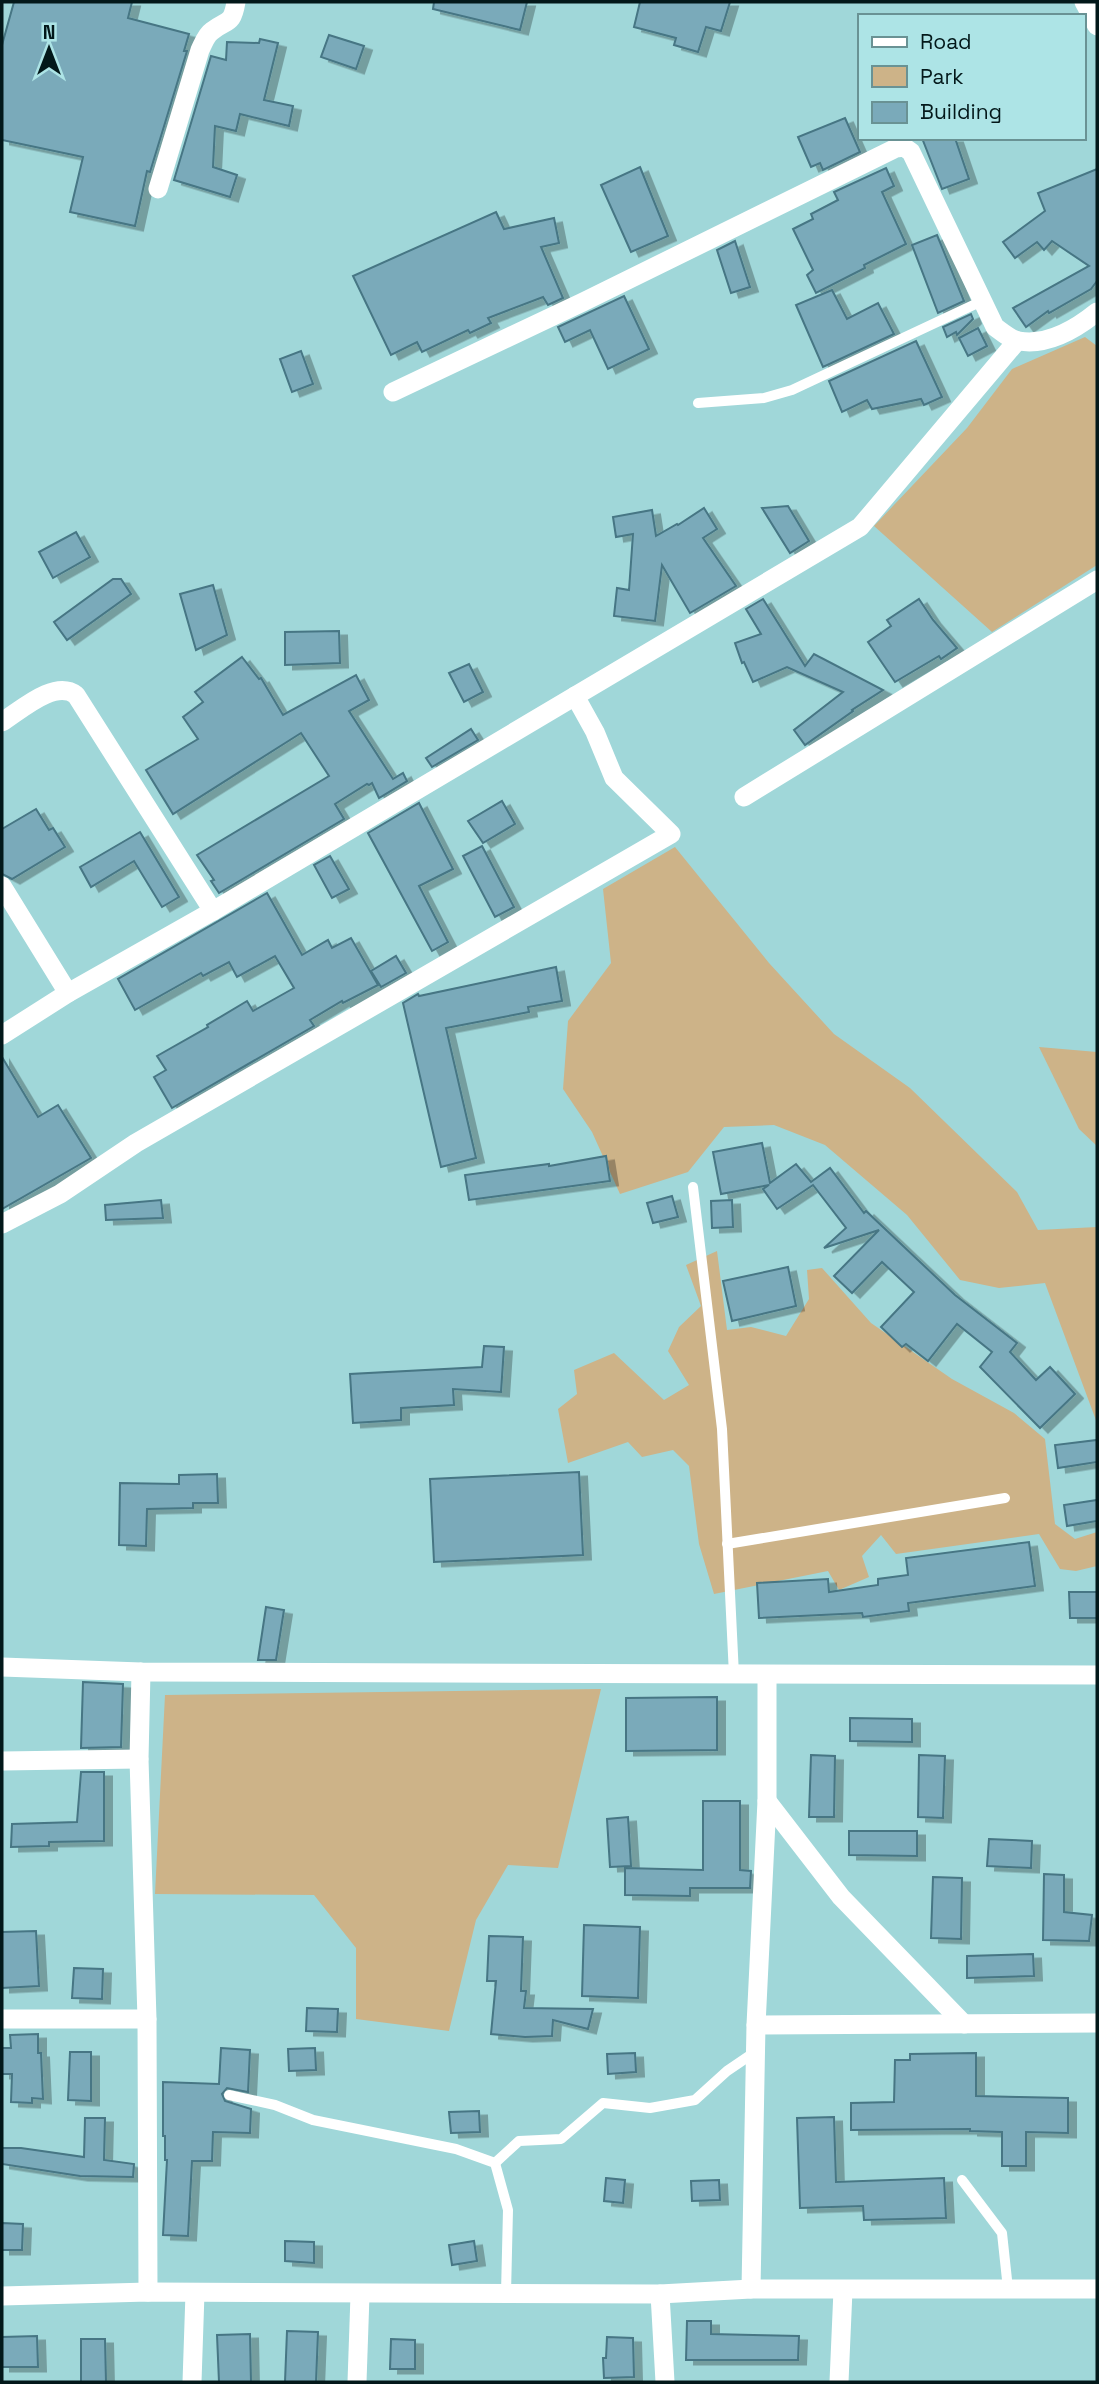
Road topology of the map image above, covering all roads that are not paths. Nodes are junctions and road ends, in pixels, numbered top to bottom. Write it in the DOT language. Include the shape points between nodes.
graph roads {
  1 [pos="236,2"];
  2 [pos="158,189"];
  3 [pos="982,300"];
  4 [pos="1097,312"];
  5 [pos="1017,341"];
  6 [pos="393,392"];
  7 [pos="698,403"];
  8 [pos="1097,580"];
  9 [pos="575,696"];
  10 [pos="2,722"];
  11 [pos="744,797"];
  12 [pos="2,886"];
  13 [pos="213,911"];
  14 [pos="68,993"];
  15 [pos="2,1035"];
  16 [pos="693,1187"];
  17 [pos="2,1224"];
  18 [pos="1004,1498"];
  19 [pos="727,1544"];
  20 [pos="2,1668"];
  21 [pos="141,1672"];
  22 [pos="734,1675"];
  23 [pos="767,1675"];
  24 [pos="1097,1675"];
  25 [pos="139,1759"];
  26 [pos="2,1761"];
  27 [pos="767,1801"];
  28 [pos="2,2019"];
  29 [pos="147,2019"];
  30 [pos="1097,2023"];
  31 [pos="964,2024"];
  32 [pos="757,2025"];
  33 [pos="756,2051"];
  34 [pos="229,2095"];
  35 [pos="495,2163"];
  36 [pos="962,2180"];
  37 [pos="1097,2289"];
  38 [pos="751,2290"];
  39 [pos="842,2290"];
  40 [pos="1008,2290"];
  41 [pos="148,2292"];
  42 [pos="195,2293"];
  43 [pos="506,2293"];
  44 [pos="660,2294"];
  45 [pos="360,2295"];
  46 [pos="2,2296"];
  47 [pos="192,2382"];
  48 [pos="357,2382"];
  49 [pos="665,2382"];
  50 [pos="839,2382"];
  1 -- 2 [label="street" via="232,17 212,30 200,50"];
  3 -- 5 [label="street" via="995,327"];
  3 -- 6 [label="street" via="911,152 896,148"];
  3 -- 7 [label="lane" via="792,390 764,398"];
  4 -- 5 [label="street" via="1066,333"];
  5 -- 9 [label="street" via="860,527"];
  8 -- 11 [label="street"];
  9 -- 13 [label="street"];
  9 -- 17 [label="street" via="614,778 671,834"];
  10 -- 13 [label="street" via="52,691 76,695"];
  12 -- 14 [label="street"];
  13 -- 14 [label="street"];
  14 -- 15 [label="street"];
  16 -- 19 [label="lane" via="722,1429"];
  18 -- 19 [label="lane"];
  19 -- 22 [label="lane"];
  20 -- 21 [label="street"];
  21 -- 22 [label="street"];
  21 -- 25 [label="street"];
  22 -- 23 [label="street"];
  23 -- 24 [label="street"];
  23 -- 27 [label="street"];
  25 -- 26 [label="street"];
  25 -- 29 [label="street"];
  27 -- 31 [label="street" via="841,1897"];
  27 -- 32 [label="street"];
  28 -- 29 [label="street"];
  29 -- 41 [label="street"];
  30 -- 31 [label="street"];
  31 -- 32 [label="street"];
  32 -- 33 [label="street"];
  33 -- 35 [label="lane" via="695,2100 650,2108 603,2103 561,2139 519,2141"];
  33 -- 38 [label="street"];
  34 -- 35 [label="lane" via="275,2105 313,2120 456,2148"];
  35 -- 43 [label="lane" via="508,2210"];
  36 -- 40 [label="lane" via="1002,2233"];
  37 -- 40 [label="street"];
  38 -- 39 [label="street"];
  38 -- 44 [label="street"];
  39 -- 40 [label="street"];
  39 -- 50 [label="street"];
  41 -- 42 [label="street"];
  41 -- 46 [label="street"];
  42 -- 45 [label="street"];
  42 -- 47 [label="street"];
  43 -- 44 [label="street"];
  43 -- 45 [label="street"];
  44 -- 49 [label="street"];
  45 -- 48 [label="street"];
}
